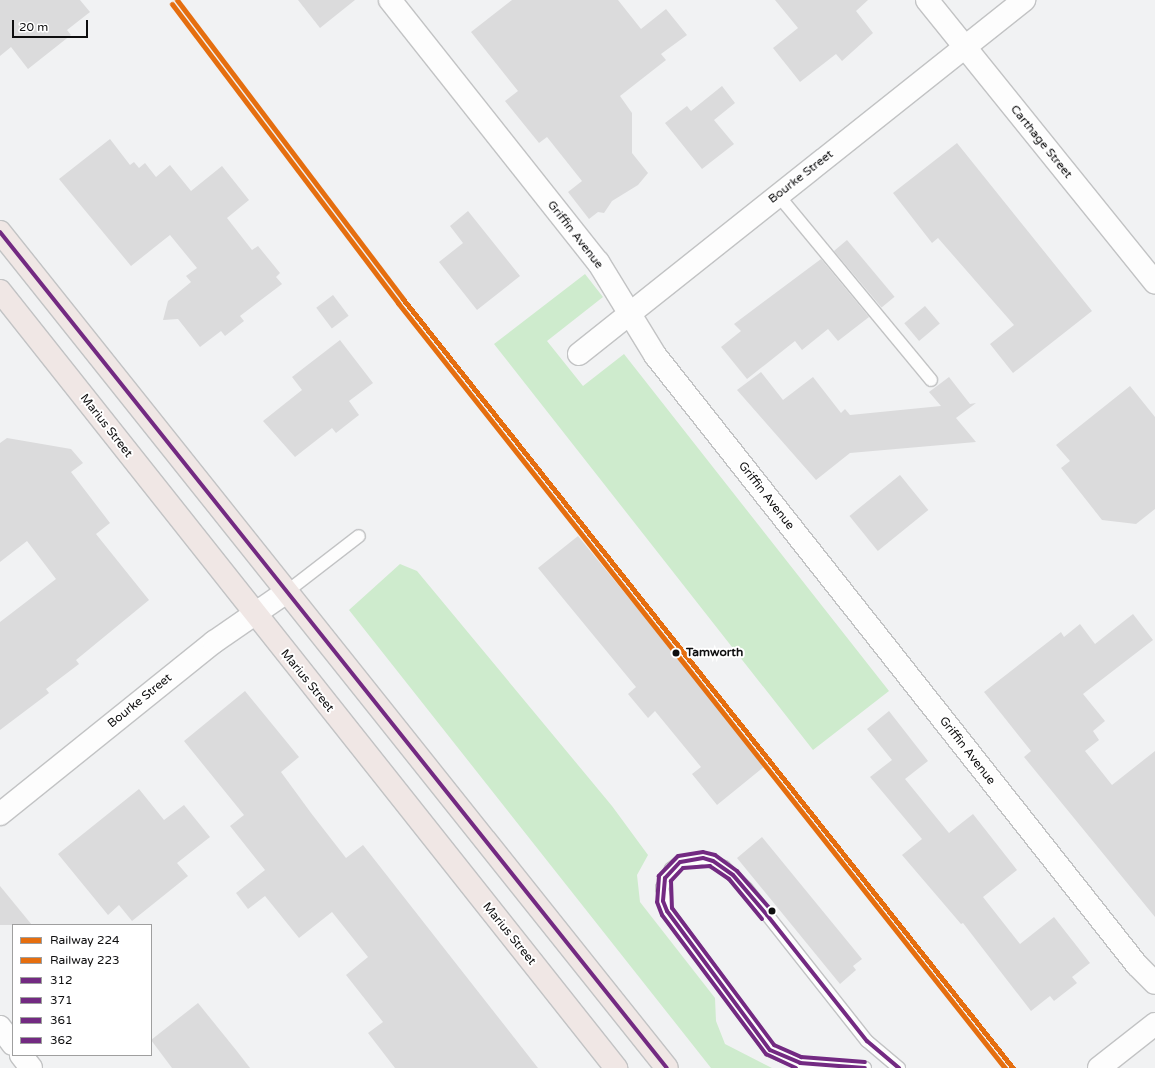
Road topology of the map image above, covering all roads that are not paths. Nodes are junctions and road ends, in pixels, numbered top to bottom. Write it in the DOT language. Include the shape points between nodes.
graph roads {
  1 [pos="390,0"];
  2 [pos="927,0"];
  3 [pos="1024,0"];
  4 [pos="965,48"];
  5 [pos="778,195"];
  6 [pos="0,232"];
  7 [pos="1155,283"];
  8 [pos="0,291"];
  9 [pos="629,313"];
  10 [pos="579,354"];
  11 [pos="931,380"];
  12 [pos="359,536"];
  13 [pos="284,593"];
  14 [pos="254,614"];
  15 [pos="0,814"];
  16 [pos="1155,983"];
  17 [pos="1155,1024"];
  18 [pos="0,1027"];
  19 [pos="12,1043"];
  20 [pos="22,1056"];
  21 [pos="31,1068"];
  22 [pos="616,1068"];
  23 [pos="667,1068"];
  24 [pos="865,1068"];
  25 [pos="899,1068"];
  26 [pos="1099,1068"];
  1 -- 9 [label="street, Griffin Avenue" via="598,262"];
  2 -- 4 [label="street, Carthage Street"];
  3 -- 4 [label="street, Bourke Street"];
  4 -- 5 [label="street, Bourke Street"];
  4 -- 7 [label="street, Carthage Street"];
  5 -- 9 [label="street, Bourke Street"];
  5 -- 11 [label="lane"];
  6 -- 13 [label="main road"];
  8 -- 14 [label="main road, Marius Street"];
  9 -- 10 [label="street, Bourke Street"];
  9 -- 16 [label="street, Griffin Avenue" via="655,355 1136,965"];
  12 -- 13 [label="lane"];
  13 -- 14 [label="street, Bourke Street"];
  13 -- 23 [label="main road"];
  14 -- 15 [label="street, Bourke Street" via="214,642"];
  14 -- 22 [label="main road, Marius Street"];
  17 -- 26 [label="street"];
  18 -- 19 [label="street"];
  20 -- 21 [label="street"];
  24 -- 25 [label="lane" via="800,1063 770,1050 667,911 662,888 671,869 680,862 703,858 728,871 867,1041"];
}
